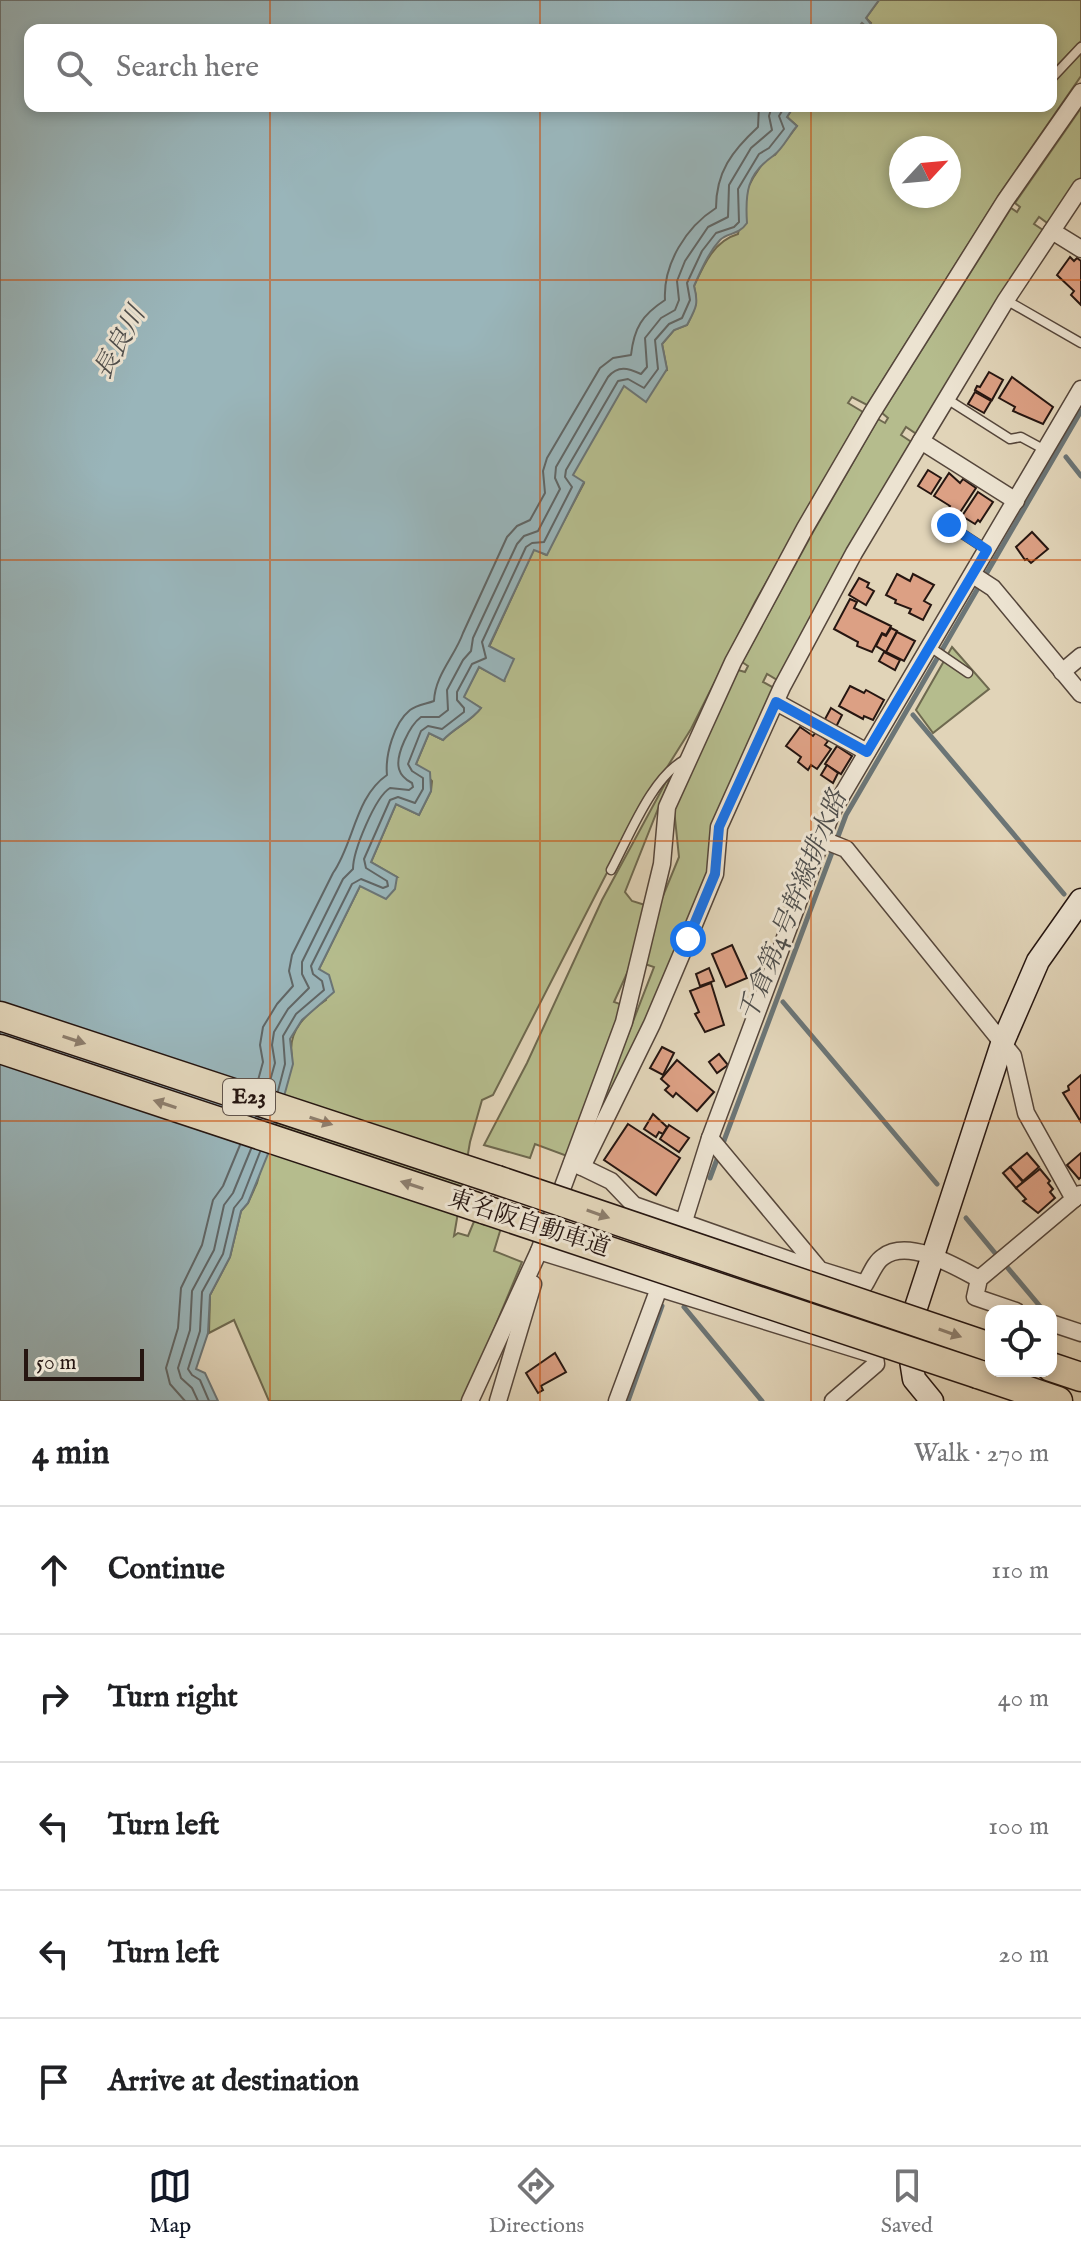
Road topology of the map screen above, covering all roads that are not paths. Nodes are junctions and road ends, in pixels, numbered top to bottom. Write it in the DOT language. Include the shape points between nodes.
graph roads {
  1 [pos="1081,47"];
  2 [pos="1057,73"];
  3 [pos="1081,92"];
  4 [pos="1081,187"];
  5 [pos="1052,231"];
  6 [pos="1081,249"];
  7 [pos="1006,300"];
  8 [pos="1081,343"];
  9 [pos="1081,389"];
  10 [pos="946,399"];
  11 [pos="921,441"];
  12 [pos="1045,450"];
  13 [pos="1016,501"];
  14 [pos="949,525"];
  15 [pos="987,550"];
  16 [pos="979,579"];
  17 [pos="932,648"];
  18 [pos="1081,656"];
  19 [pos="1062,672"];
  20 [pos="968,673"];
  21 [pos="1081,694"];
  22 [pos="776,702"];
  23 [pos="867,752"];
  24 [pos="690,756"];
  25 [pos="830,842"];
  26 [pos="611,870"];
  27 [pos="1081,900"];
  28 [pos="0,1016"];
  29 [pos="1002,1044"];
  30 [pos="0,1049"];
  31 [pos="717,1147"];
  32 [pos="577,1165"];
  33 [pos="1078,1196"];
  34 [pos="684,1221"];
  35 [pos="539,1251"];
  36 [pos="934,1257"];
  37 [pos="820,1270"];
  38 [pos="979,1279"];
  39 [pos="865,1284"];
  40 [pos="659,1290"];
  41 [pos="998,1305"];
  42 [pos="1057,1325"];
  43 [pos="1081,1333"];
  44 [pos="985,1345"];
  45 [pos="875,1355"];
  46 [pos="1057,1369"];
  47 [pos="1081,1377"];
  48 [pos="470,1401"];
  49 [pos="498,1401"];
  50 [pos="617,1401"];
  51 [pos="833,1401"];
  52 [pos="932,1401"];
  53 [pos="1058,1401"];
  1 -- 2 [label="lane"];
  3 -- 24 [label="street" via="1005,201 872,413 740,649"];
  4 -- 5 [label="street"];
  5 -- 6 [label="street"];
  5 -- 7 [label="street"];
  7 -- 8 [label="lane"];
  7 -- 10 [label="street"];
  9 -- 12 [label="street"];
  10 -- 11 [label="street"];
  10 -- 12 [label="lane" via="1010,439 1021,437"];
  11 -- 13 [label="street"];
  11 -- 22 [label="street" via="854,553"];
  12 -- 13 [label="street"];
  13 -- 15 [label="street"];
  14 -- 15 [label="lane"];
  15 -- 16 [label="street"];
  16 -- 17 [label="street"];
  16 -- 19 [label="street"];
  17 -- 20 [label="lane"];
  17 -- 23 [label="street"];
  18 -- 19 [label="street"];
  19 -- 21 [label="street"];
  22 -- 23 [label="street"];
  22 -- 32 [label="street" via="719,827 715,874 652,1024"];
  23 -- 25 [label="street" via="832,812"];
  24 -- 26 [label="lane" via="671,766"];
  24 -- 32 [label="street" via="667,807 662,864 624,1022"];
  25 -- 29 [label="street" via="846,849"];
  25 -- 31 [label="street"];
  27 -- 29 [label="street" via="1038,961"];
  28 -- 44 [label="highway, 東名阪自動車道 / E23, one-way, bridge"];
  29 -- 33 [label="street" via="1013,1056 1026,1113"];
  29 -- 36 [label="street"];
  53 -- 30 [label="highway, 東名阪自動車道 / E23, one-way, bridge"];
  31 -- 34 [label="street"];
  31 -- 37 [label="street"];
  32 -- 34 [label="street" via="611,1181 634,1205"];
  32 -- 35 [label="street"];
  33 -- 38 [label="street"];
  34 -- 37 [label="street"];
  34 -- 40 [label="street"];
  35 -- 40 [label="street"];
  35 -- 48 [label="street"];
  35 -- 49 [label="street"];
  36 -- 38 [label="street"];
  36 -- 39 [label="street" via="899,1249 881,1258"];
  36 -- 52 [label="street" via="907,1335 914,1379"];
  37 -- 39 [label="street"];
  38 -- 41 [label="street" via="975,1297"];
  39 -- 45 [label="street"];
  40 -- 45 [label="street"];
  40 -- 50 [label="street"];
  42 -- 43 [label="street"];
  45 -- 51 [label="street" via="876,1364"];
  46 -- 47 [label="highway"];
}
